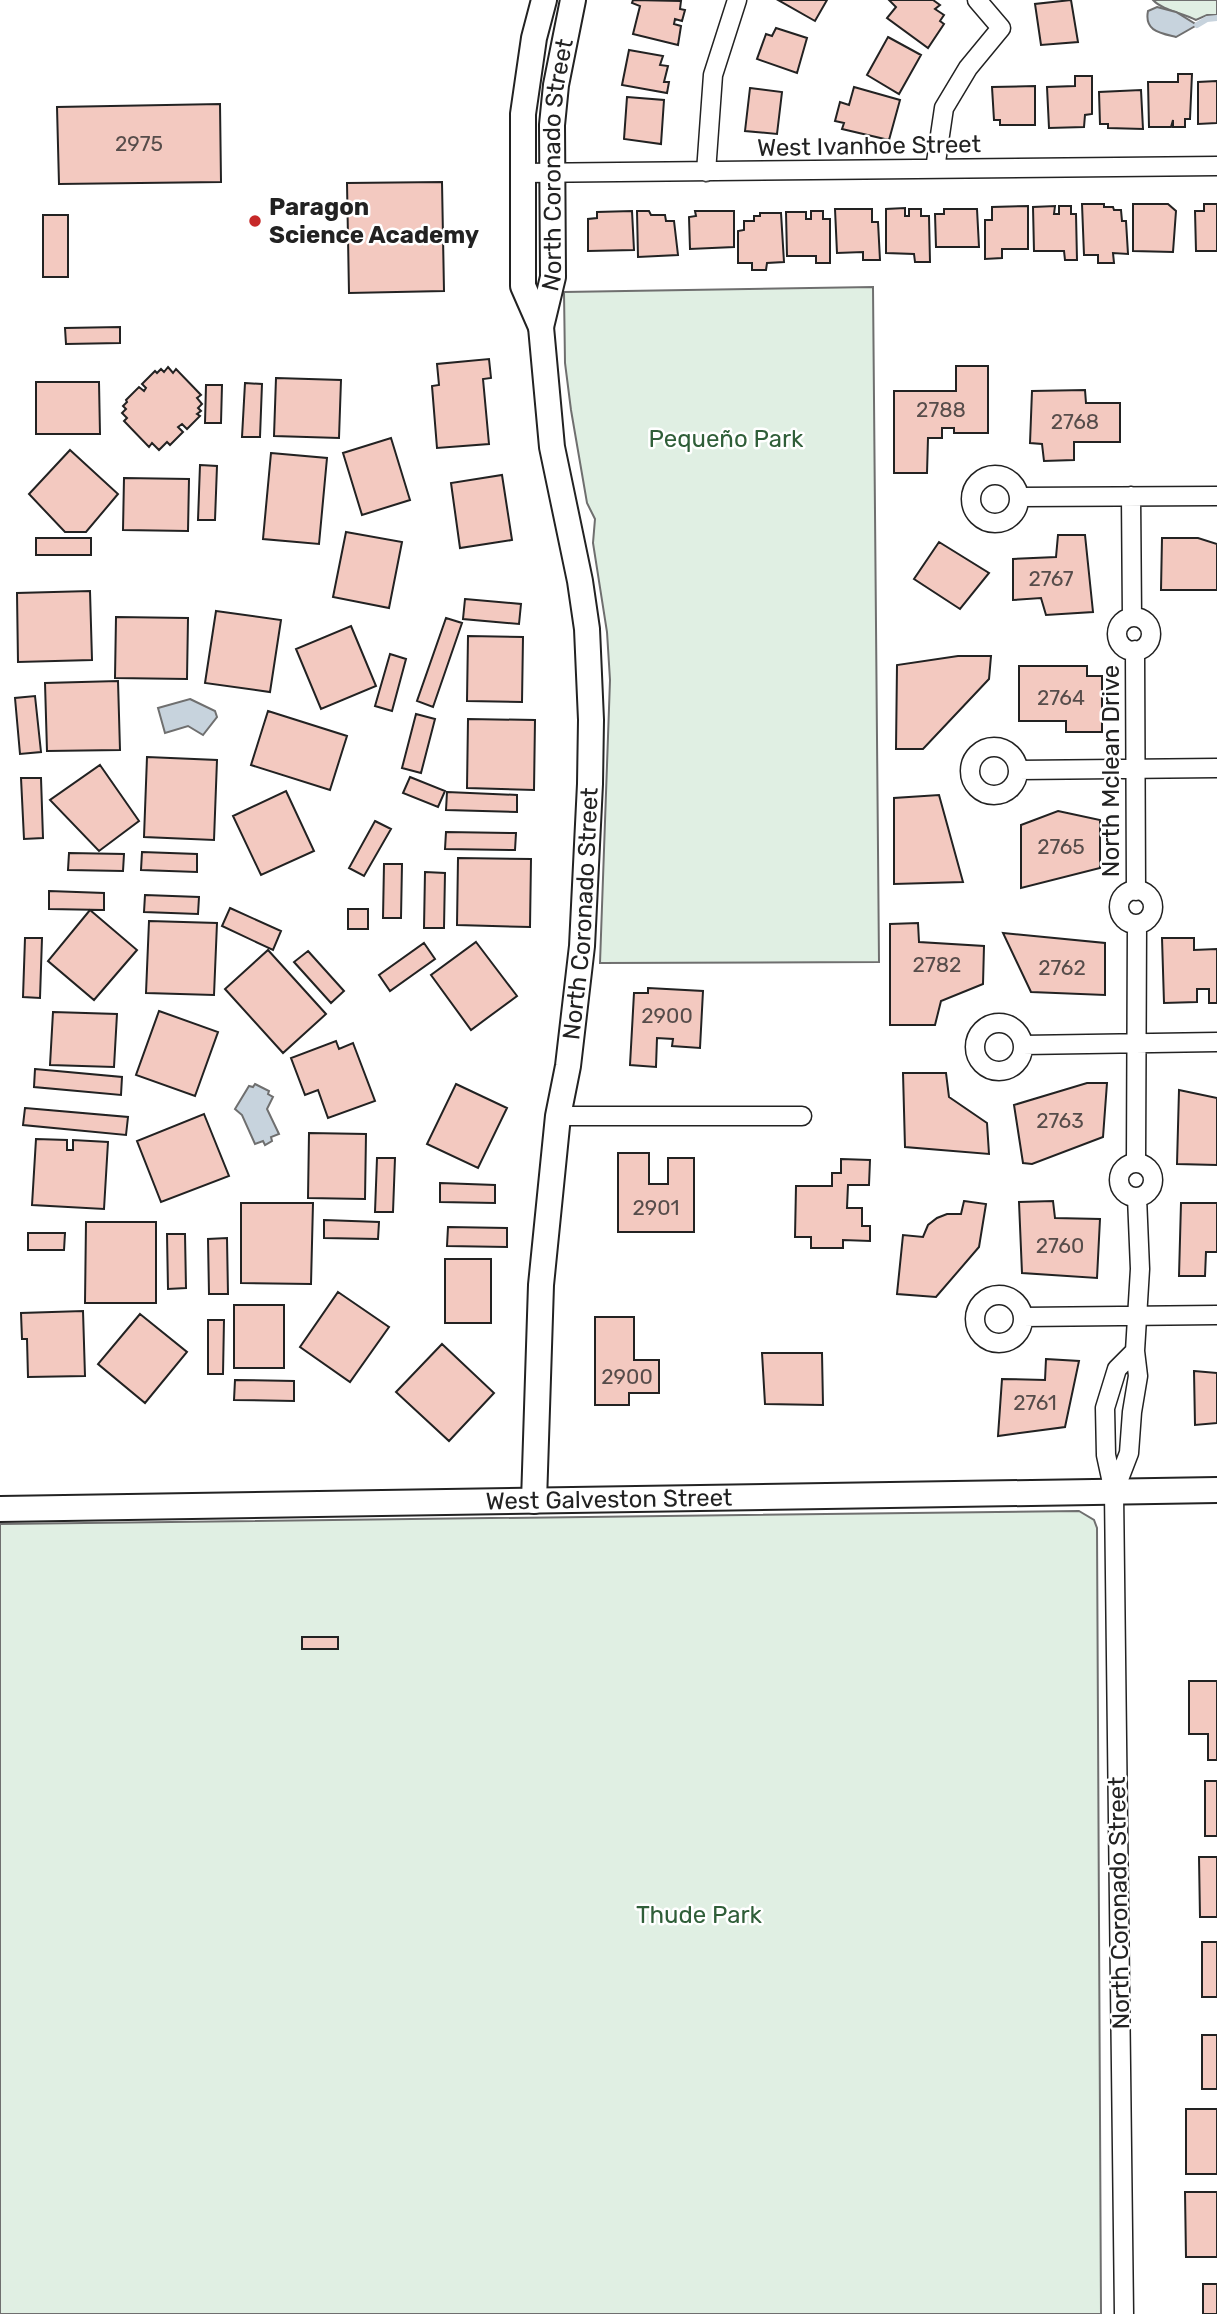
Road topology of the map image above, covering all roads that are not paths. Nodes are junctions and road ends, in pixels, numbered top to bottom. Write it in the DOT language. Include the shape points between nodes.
graph roads {
  1 [pos="544,0"];
  2 [pos="573,0"];
  3 [pos="737,0"];
  4 [pos="977,0"];
  5 [pos="1217,166"];
  6 [pos="935,169"];
  7 [pos="706,172"];
  8 [pos="522,173"];
  9 [pos="552,173"];
  10 [pos="541,327"];
  11 [pos="1131,496"];
  12 [pos="1217,496"];
  13 [pos="1018,497"];
  14 [pos="1217,768"];
  15 [pos="1135,769"];
  16 [pos="1018,770"];
  17 [pos="1217,1042"];
  18 [pos="1136,1043"];
  19 [pos="1023,1045"];
  20 [pos="558,1116"];
  21 [pos="802,1116"];
  22 [pos="1217,1315"];
  23 [pos="1023,1317"];
  24 [pos="1137,1317"];
  25 [pos="1135,1351"];
  26 [pos="1105,1408"];
  27 [pos="1132,1412"];
  28 [pos="1217,1490"];
  29 [pos="1114,1492"];
  30 [pos="534,1501"];
  31 [pos="0,1509"];
  32 [pos="1124,2314"];
  1 -- 8 [label="street, North Coronado Street" via="527,75"];
  2 -- 9 [label="street, North Coronado Street" via="555,85"];
  3 -- 7 [label="street" via="713,75"];
  4 -- 6 [label="street" via="1001,28 968,68 944,108"];
  5 -- 6 [label="street, West Ivanhoe Street"];
  6 -- 7 [label="street, West Ivanhoe Street"];
  7 -- 9 [label="street, West Ivanhoe Street"];
  8 -- 9 [label="street, West Ivanhoe Street"];
  8 -- 10 [label="street, North Coronado Street" via="523,286"];
  9 -- 10 [label="street, North Coronado Street" via="553,277"];
  10 -- 20 [label="street, North Coronado Street" via="552,447 580,581 590,676 582,946"];
  11 -- 12 [label="street"];
  11 -- 13 [label="street"];
  11 -- 15 [label="street, North Mclean Drive" via="1132,617 1119,626 1118,638 1124,647 1135,650"];
  14 -- 15 [label="street"];
  15 -- 16 [label="street"];
  15 -- 18 [label="street, North Mclean Drive" via="1136,891 1146,893 1153,907 1150,917 1137,924"];
  17 -- 18 [label="street"];
  18 -- 19 [label="street"];
  18 -- 24 [label="street, North Mclean Drive" via="1136,1163 1121,1172 1120,1184 1126,1193 1137,1197"];
  20 -- 21 [label="street"];
  20 -- 30 [label="street, North Coronado Street" via="541,1285"];
  22 -- 24 [label="street"];
  23 -- 24 [label="street"];
  24 -- 25 [label="street, North Mclean Drive"];
  25 -- 26 [label="street" via="1117,1369"];
  25 -- 27 [label="street, North Mclean Drive" via="1138,1376"];
  26 -- 27 [label="street"];
  26 -- 29 [label="street" via="1106,1455"];
  27 -- 29 [label="street, North Mclean Drive" via="1129,1453"];
  28 -- 29 [label="street, West Galveston Street"];
  29 -- 30 [label="street, West Galveston Street"];
  29 -- 32 [label="street, North Coronado Street"];
  30 -- 31 [label="street, West Galveston Street"];
}
